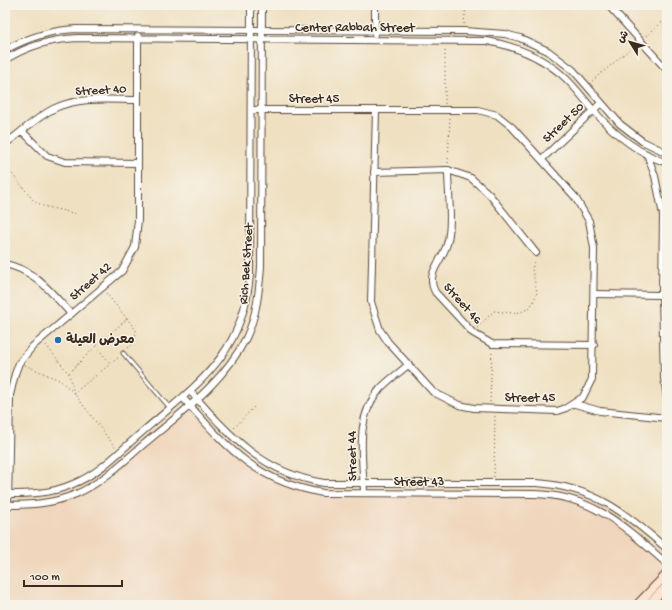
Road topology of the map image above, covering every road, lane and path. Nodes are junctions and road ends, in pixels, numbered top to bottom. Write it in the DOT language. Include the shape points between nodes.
graph roads {
  1 [pos="251,5"];
  2 [pos="262,5"];
  3 [pos="375,5"];
  4 [pos="466,5"];
  5 [pos="608,5"];
  6 [pos="667,18"];
  7 [pos="138,29"];
  8 [pos="251,30"];
  9 [pos="262,30"];
  10 [pos="375,30"];
  11 [pos="464,31"];
  12 [pos="138,39"];
  13 [pos="251,39"];
  14 [pos="262,39"];
  15 [pos="375,39"];
  16 [pos="445,40"];
  17 [pos="640,41"];
  18 [pos="5,50"];
  19 [pos="5,60"];
  20 [pos="667,70"];
  21 [pos="587,85"];
  22 [pos="138,100"];
  23 [pos="601,103"];
  24 [pos="251,110"];
  25 [pos="262,110"];
  26 [pos="376,110"];
  27 [pos="593,110"];
  28 [pos="447,111"];
  29 [pos="22,131"];
  30 [pos="5,144"];
  31 [pos="667,153"];
  32 [pos="647,154"];
  33 [pos="542,159"];
  34 [pos="138,163"];
  35 [pos="667,163"];
  36 [pos="5,165"];
  37 [pos="448,170"];
  38 [pos="374,172"];
  39 [pos="77,214"];
  40 [pos="536,253"];
  41 [pos="5,264"];
  42 [pos="102,288"];
  43 [pos="594,294"];
  44 [pos="662,295"];
  45 [pos="71,314"];
  46 [pos="128,318"];
  47 [pos="473,332"];
  48 [pos="41,339"];
  49 [pos="492,344"];
  50 [pos="594,345"];
  51 [pos="96,346"];
  52 [pos="123,353"];
  53 [pos="19,363"];
  54 [pos="110,364"];
  55 [pos="408,365"];
  56 [pos="69,374"];
  57 [pos="190,391"];
  58 [pos="74,393"];
  59 [pos="183,398"];
  60 [pos="667,398"];
  61 [pos="197,399"];
  62 [pos="575,404"];
  63 [pos="190,406"];
  64 [pos="170,408"];
  65 [pos="254,408"];
  66 [pos="493,409"];
  67 [pos="667,418"];
  68 [pos="7,429"];
  69 [pos="229,432"];
  70 [pos="119,452"];
  71 [pos="364,483"];
  72 [pos="494,484"];
  73 [pos="364,493"];
  74 [pos="6,494"];
  75 [pos="6,506"];
  76 [pos="667,549"];
  77 [pos="667,564"];
  78 [pos="667,574"];
  79 [pos="667,586"];
  80 [pos="637,605"];
  81 [pos="648,605"];
  1 -- 8 [label="street, Rich Bek Street"];
  2 -- 9 [label="street, Rich Bek Street"];
  3 -- 10 [label="street"];
  4 -- 11 [label="path"];
  5 -- 17 [label="street"];
  6 -- 17 [label="path"];
  7 -- 8 [label="street, Center Rabbah Street"];
  7 -- 12 [label="street, Street 42"];
  7 -- 18 [label="street, Center Rabbah Street" via="58,31"];
  8 -- 9 [label="street, Center Rabbah Street"];
  8 -- 13 [label="street, Rich Bek Street"];
  9 -- 10 [label="street, Center Rabbah Street"];
  9 -- 14 [label="street, Rich Bek Street"];
  10 -- 11 [label="street, Center Rabbah Street"];
  10 -- 15 [label="street"];
  11 -- 21 [label="street, Center Rabbah Street" via="505,34 535,43 561,60"];
  12 -- 13 [label="street, Center Rabbah Street"];
  12 -- 19 [label="street, Center Rabbah Street" via="66,39 26,49"];
  12 -- 22 [label="street, Street 42"];
  13 -- 14 [label="street, Center Rabbah Street"];
  13 -- 24 [label="street, Rich Bek Street"];
  14 -- 15 [label="street, Center Rabbah Street"];
  14 -- 25 [label="street, Rich Bek Street"];
  15 -- 16 [label="street, Center Rabbah Street"];
  16 -- 27 [label="street, Center Rabbah Street" via="487,41 527,52 562,75"];
  16 -- 28 [label="path"];
  17 -- 20 [label="street"];
  17 -- 21 [label="path"];
  21 -- 23 [label="street, Center Rabbah Street"];
  22 -- 29 [label="street, Street 40" via="92,100 71,103 51,110"];
  22 -- 34 [label="street, Street 42"];
  23 -- 27 [label="street, Street 50"];
  23 -- 31 [label="street, Center Rabbah Street" via="631,133"];
  24 -- 25 [label="street, Street 45"];
  24 -- 57 [label="street, Rich Bek Street" via="250,260 246,305 229,347 211,371"];
  25 -- 26 [label="street, Street 45"];
  25 -- 61 [label="street, Rich Bek Street" via="261,267 258,300 253,319 237,354"];
  26 -- 28 [label="street, Street 45"];
  26 -- 38 [label="street, Street 45"];
  27 -- 32 [label="street, Center Rabbah Street" via="623,140"];
  27 -- 33 [label="street, Street 50"];
  28 -- 33 [label="street, Street 45" via="478,110 497,115"];
  28 -- 37 [label="path"];
  29 -- 30 [label="street, Street 40"];
  29 -- 34 [label="street" via="47,156 65,162"];
  32 -- 35 [label="street, Center Rabbah Street"];
  32 -- 44 [label="street" via="655,176 663,215"];
  33 -- 43 [label="street, Street 45" via="574,197 589,221 594,248"];
  34 -- 42 [label="street, Street 42" via="138,220 135,247 122,271"];
  36 -- 39 [label="path" via="34,201 43,206"];
  37 -- 38 [label="street"];
  37 -- 40 [label="street" via="460,173 481,185"];
  37 -- 47 [label="street, Street 46" via="448,242 431,278 432,285 435,292"];
  38 -- 55 [label="street, Street 45" via="371,302 380,330"];
  40 -- 47 [label="path" via="532,269 537,292 531,304 521,312 494,311"];
  41 -- 45 [label="street" via="38,277"];
  42 -- 45 [label="street, Street 42"];
  42 -- 46 [label="path"];
  43 -- 44 [label="street"];
  43 -- 50 [label="street, Street 45"];
  44 -- 60 [label="street" via="664,378"];
  45 -- 48 [label="street, Street 42"];
  46 -- 51 [label="path"];
  46 -- 52 [label="path" via="134,325 137,336 135,342"];
  47 -- 49 [label="street, Street 46"];
  48 -- 53 [label="street, Street 42"];
  48 -- 56 [label="path"];
  49 -- 50 [label="street"];
  49 -- 66 [label="path"];
  50 -- 62 [label="street, Street 45" via="589,389"];
  51 -- 54 [label="path"];
  51 -- 56 [label="path"];
  52 -- 54 [label="path"];
  52 -- 64 [label="lane"];
  53 -- 58 [label="path" via="61,382"];
  53 -- 68 [label="street, Street 42" via="12,384"];
  54 -- 58 [label="path"];
  55 -- 66 [label="street, Street 45" via="433,392 446,400 459,405"];
  55 -- 71 [label="street, Street 44" via="381,388 367,409 362,433"];
  56 -- 58 [label="path"];
  57 -- 59 [label="street, Rich Bek Street"];
  57 -- 61 [label="street, Street 43"];
  58 -- 70 [label="path"];
  59 -- 63 [label="street, Street 43"];
  59 -- 64 [label="street, Rich Bek Street"];
  61 -- 63 [label="street, Rich Bek Street"];
  61 -- 69 [label="street, Street 43"];
  62 -- 66 [label="street, Street 45" via="557,411"];
  62 -- 67 [label="street" via="600,411"];
  63 -- 73 [label="street, Street 43" via="239,457 265,474 293,487 315,492"];
  63 -- 75 [label="street, Rich Bek Street" via="91,486 48,503"];
  64 -- 70 [label="street, Rich Bek Street"];
  65 -- 69 [label="path"];
  66 -- 72 [label="path"];
  68 -- 74 [label="street, Street 42"];
  69 -- 71 [label="street, Street 43" via="256,457 295,477 324,483"];
  70 -- 74 [label="street, Rich Bek Street" via="93,473 69,486 36,494"];
  71 -- 72 [label="street, Street 43"];
  71 -- 73 [label="street, Street 44"];
  72 -- 76 [label="street, Street 43" via="550,484 590,494 626,514"];
  73 -- 77 [label="street, Street 43" via="547,494 567,497 609,515"];
  74 -- 75 [label="street, Street 42"];
  78 -- 80 [label="street"];
  79 -- 81 [label="street"];
}
